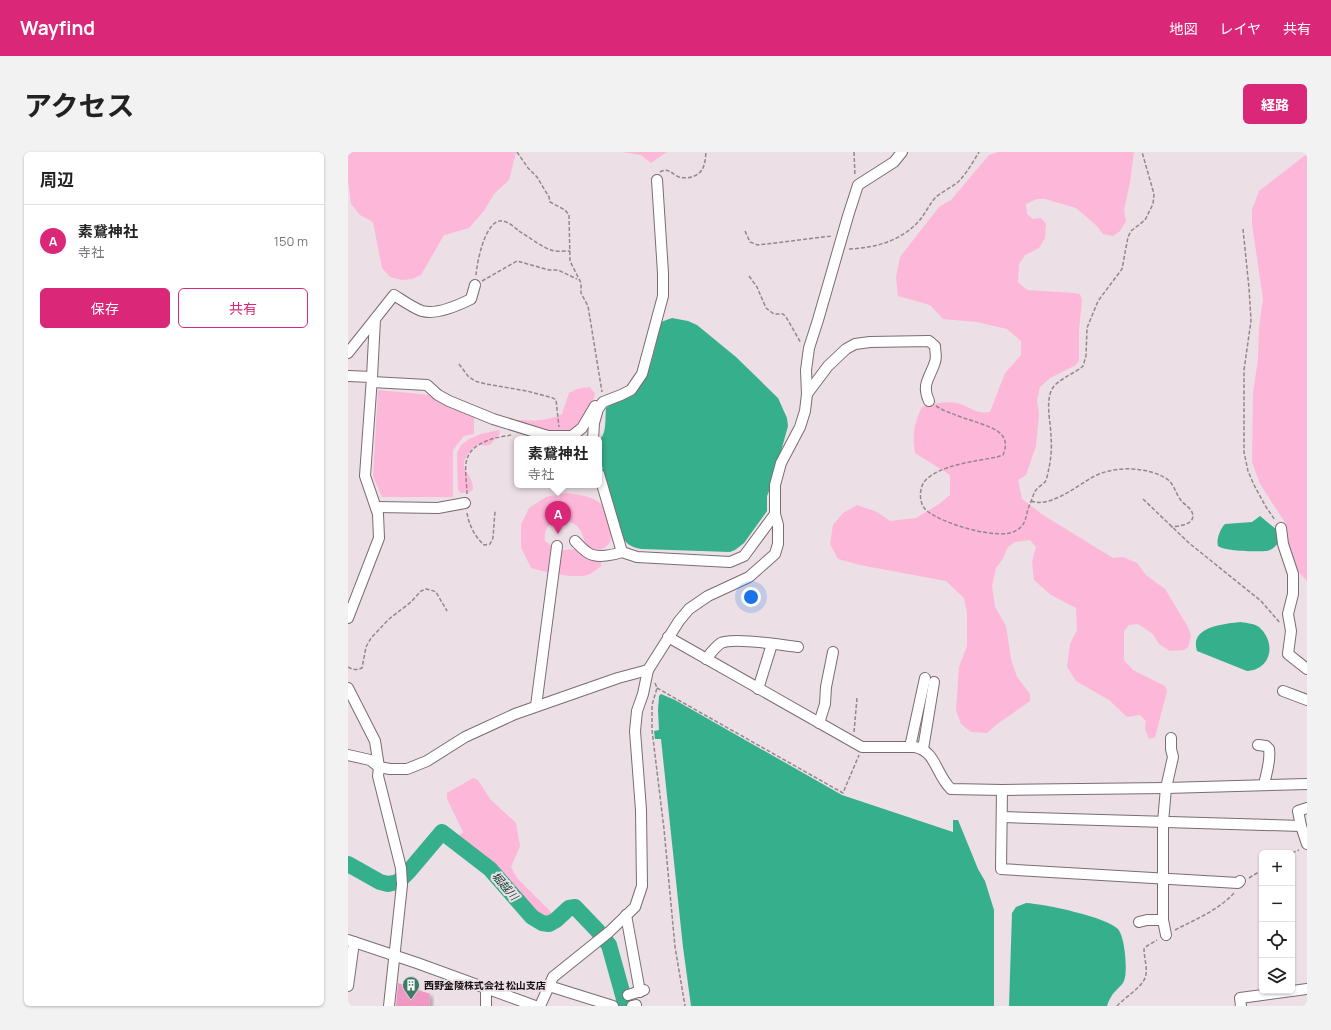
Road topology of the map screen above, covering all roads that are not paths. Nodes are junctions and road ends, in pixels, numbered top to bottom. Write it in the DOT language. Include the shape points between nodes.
graph roads {
  1 [pos="902,152"];
  2 [pos="657,180"];
  3 [pos="475,285"];
  4 [pos="374,319"];
  5 [pos="348,353"];
  6 [pos="348,376"];
  7 [pos="372,379"];
  8 [pos="807,394"];
  9 [pos="930,401"];
  10 [pos="603,402"];
  11 [pos="548,436"];
  12 [pos="548,436"];
  13 [pos="560,436"];
  14 [pos="575,436"];
  15 [pos="593,436"];
  16 [pos="602,485"];
  17 [pos="465,503"];
  18 [pos="376,507"];
  19 [pos="775,514"];
  20 [pos="1281,528"];
  21 [pos="575,541"];
  22 [pos="557,546"];
  23 [pos="622,552"];
  24 [pos="348,618"];
  25 [pos="668,638"];
  26 [pos="772,644"];
  27 [pos="798,647"];
  28 [pos="833,652"];
  29 [pos="706,659"];
  30 [pos="1307,669"];
  31 [pos="648,670"];
  32 [pos="925,678"];
  33 [pos="934,682"];
  34 [pos="348,688"];
  35 [pos="758,689"];
  36 [pos="1283,691"];
  37 [pos="1307,700"];
  38 [pos="536,706"];
  39 [pos="819,723"];
  40 [pos="1171,738"];
  41 [pos="1258,745"];
  42 [pos="910,747"];
  43 [pos="923,748"];
  44 [pos="348,755"];
  45 [pos="379,767"];
  46 [pos="1307,784"];
  47 [pos="1264,786"];
  48 [pos="1166,788"];
  49 [pos="1002,790"];
  50 [pos="1307,808"];
  51 [pos="1002,817"];
  52 [pos="1163,822"];
  53 [pos="1301,826"];
  54 [pos="1307,844"];
  55 [pos="1163,879"];
  56 [pos="1241,883"];
  57 [pos="626,915"];
  58 [pos="1163,920"];
  59 [pos="1139,922"];
  60 [pos="1166,935"];
  61 [pos="351,941"];
  62 [pos="395,957"];
  63 [pos="348,986"];
  64 [pos="549,986"];
  65 [pos="486,988"];
  66 [pos="1307,989"];
  67 [pos="628,996"];
  68 [pos="389,1006"];
  69 [pos="486,1006"];
  70 [pos="535,1006"];
  71 [pos="540,1006"];
  72 [pos="613,1006"];
  73 [pos="1241,1006"];
  1 -- 8 [label="street" via="894,162 858,185 808,348"];
  2 -- 10 [label="street" via="663,296 642,374 631,390"];
  3 -- 4 [label="street" via="471,299 452,308 429,311 422,311 394,295"];
  4 -- 5 [label="street"];
  4 -- 7 [label="street"];
  6 -- 7 [label="street"];
  7 -- 11 [label="street" via="427,384 438,395 476,413"];
  7 -- 18 [label="street" via="365,476"];
  8 -- 9 [label="street" via="828,366 855,344 929,341 935,346 936,360 925,387"];
  8 -- 19 [label="street" via="800,428 781,463 775,485"];
  10 -- 14 [label="street" via="595,406"];
  10 -- 15 [label="street" via="598,409"];
  12 -- 13 [label="street"];
  16 -- 23 [label="street"];
  17 -- 18 [label="street" via="438,508"];
  18 -- 24 [label="street" via="379,538"];
  19 -- 23 [label="street" via="744,556 730,562 637,557"];
  19 -- 25 [label="street" via="778,525 776,554 749,577 708,596 689,610"];
  20 -- 30 [label="street" via="1283,544 1293,574 1293,594 1288,614 1291,631 1288,654"];
  21 -- 23 [label="street" via="590,554 612,555"];
  22 -- 38 [label="street"];
  25 -- 29 [label="street"];
  25 -- 31 [label="street"];
  26 -- 27 [label="street"];
  26 -- 29 [label="street" via="731,641 721,643"];
  26 -- 35 [label="street"];
  28 -- 39 [label="street" via="825,704"];
  29 -- 35 [label="street"];
  31 -- 38 [label="street"];
  31 -- 57 [label="street" via="637,711 635,731 641,810 642,886 635,907"];
  32 -- 42 [label="street"];
  33 -- 43 [label="street"];
  34 -- 45 [label="street" via="375,741"];
  35 -- 39 [label="street"];
  36 -- 37 [label="street"];
  38 -- 45 [label="street" via="465,737 427,761 407,769 390,770"];
  39 -- 42 [label="street" via="858,745"];
  40 -- 48 [label="street" via="1173,757"];
  41 -- 47 [label="street" via="1269,749"];
  42 -- 43 [label="street"];
  43 -- 49 [label="street" via="950,789"];
  44 -- 45 [label="street" via="370,760"];
  45 -- 62 [label="street" via="378,776 401,868 402,885"];
  46 -- 47 [label="street"];
  47 -- 48 [label="street"];
  48 -- 49 [label="street"];
  48 -- 52 [label="street"];
  49 -- 51 [label="street"];
  50 -- 53 [label="street" via="1298,811"];
  51 -- 52 [label="street"];
  51 -- 55 [label="street" via="1001,869"];
  52 -- 53 [label="street"];
  52 -- 55 [label="street"];
  53 -- 54 [label="street"];
  55 -- 56 [label="street"];
  55 -- 58 [label="street"];
  57 -- 64 [label="street" via="553,977"];
  57 -- 67 [label="street" via="642,991"];
  58 -- 59 [label="street"];
  58 -- 60 [label="street"];
  61 -- 62 [label="street"];
  61 -- 63 [label="street"];
  62 -- 65 [label="street"];
  62 -- 68 [label="street"];
  64 -- 71 [label="street"];
  64 -- 72 [label="street"];
  65 -- 69 [label="street"];
  65 -- 70 [label="street"];
  66 -- 73 [label="street" via="1240,998"];
}
